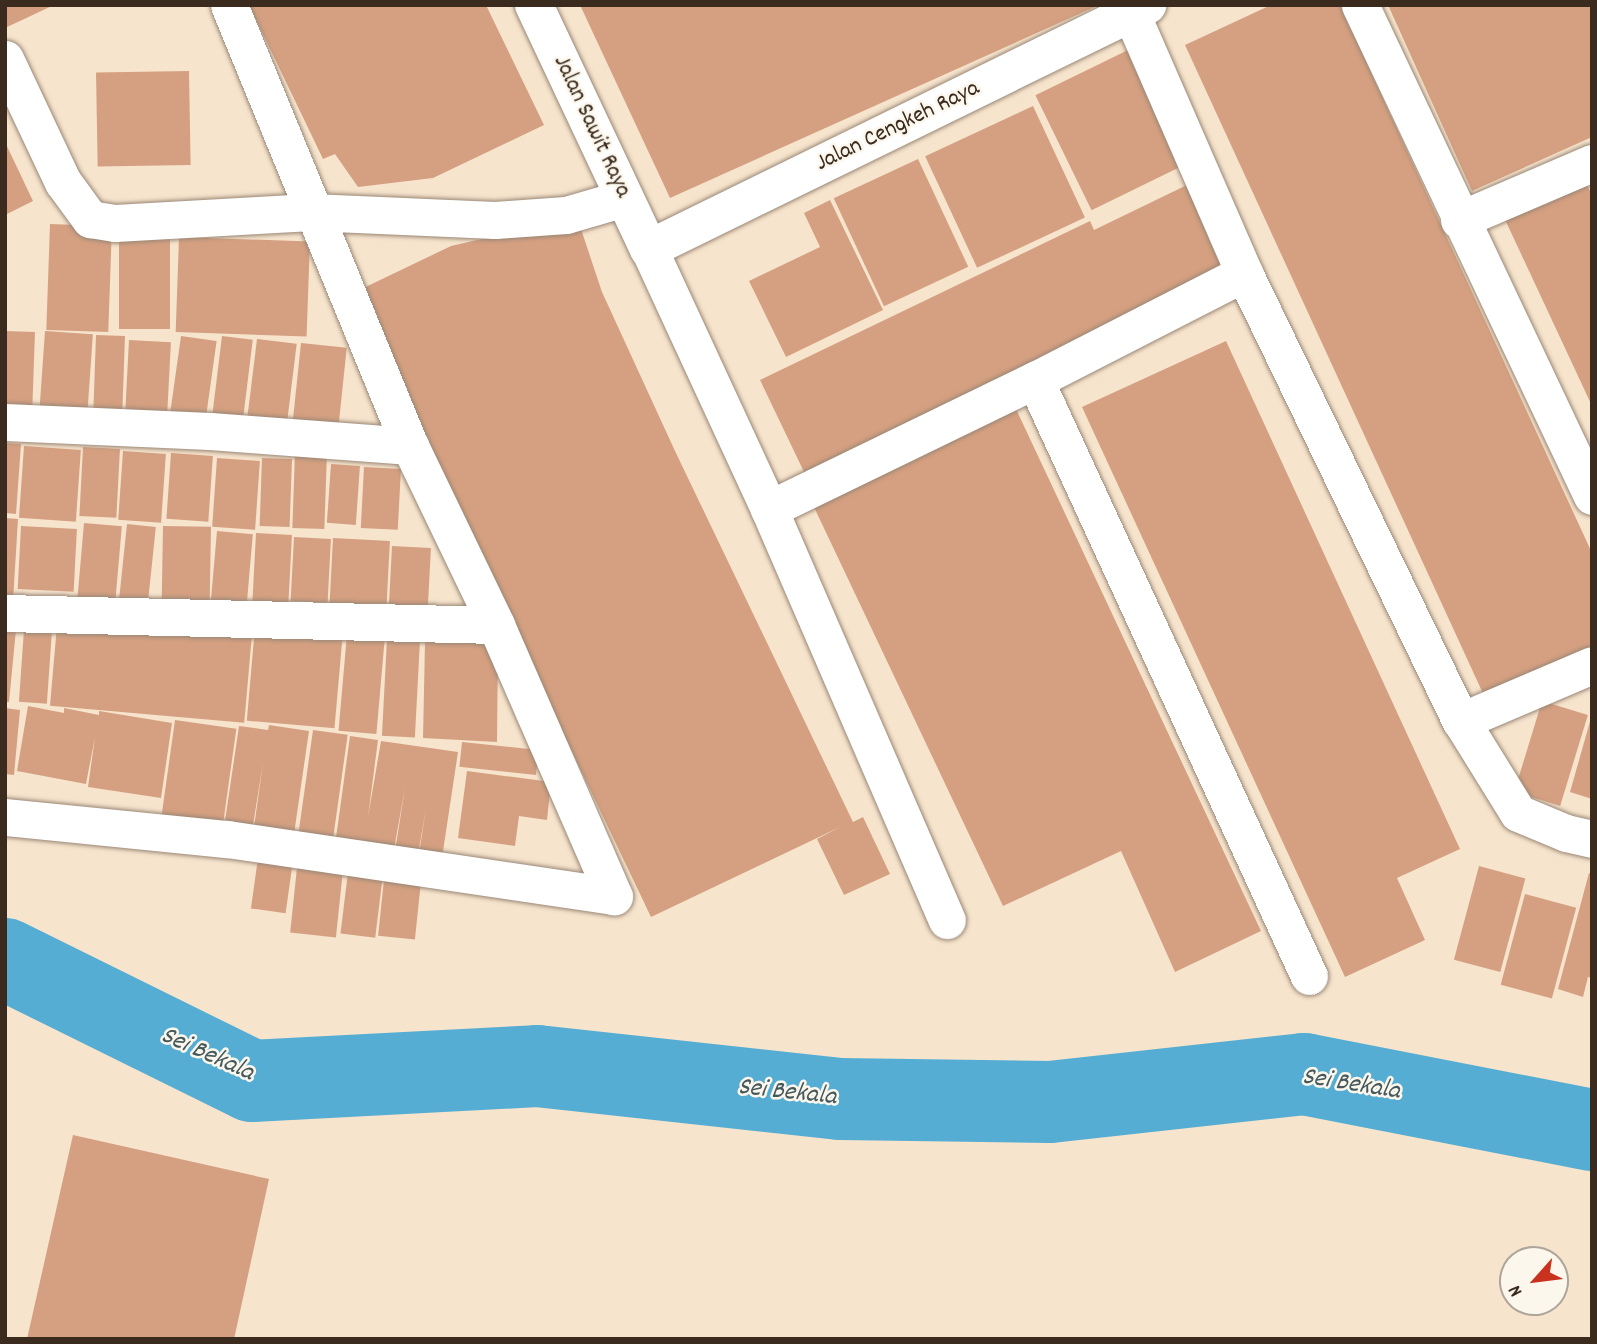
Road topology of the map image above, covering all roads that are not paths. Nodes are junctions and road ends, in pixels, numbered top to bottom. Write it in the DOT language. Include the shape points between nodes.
graph roads {
  1 [pos="229,5"];
  2 [pos="534,5"];
  3 [pos="1360,5"];
  4 [pos="1139,9"];
  5 [pos="5,59"];
  6 [pos="1592,163"];
  7 [pos="624,198"];
  8 [pos="311,212"];
  9 [pos="1459,220"];
  10 [pos="649,249"];
  11 [pos="1244,273"];
  12 [pos="1035,380"];
  13 [pos="5,422"];
  14 [pos="410,446"];
  15 [pos="1592,496"];
  16 [pos="769,509"];
  17 [pos="5,613"];
  18 [pos="495,625"];
  19 [pos="1592,665"];
  20 [pos="1461,722"];
  21 [pos="5,817"];
  22 [pos="1592,839"];
  23 [pos="947,920"];
  24 [pos="1309,976"];
  1 -- 8 [label="street"];
  2 -- 7 [label="street, Jalan Sawit Raya"];
  3 -- 9 [label="street"];
  4 -- 10 [label="street, Jalan Cengkeh Raya"];
  4 -- 11 [label="street"];
  5 -- 8 [label="street" via="63,182 90,219 115,223"];
  6 -- 9 [label="street"];
  7 -- 8 [label="street" via="566,215 495,220"];
  7 -- 10 [label="street, Jalan Sawit Raya"];
  8 -- 14 [label="street"];
  9 -- 15 [label="street"];
  10 -- 16 [label="street"];
  11 -- 12 [label="street"];
  11 -- 20 [label="street"];
  12 -- 16 [label="street"];
  12 -- 24 [label="street"];
  13 -- 14 [label="street"];
  14 -- 18 [label="street"];
  16 -- 23 [label="street"];
  17 -- 18 [label="street"];
  18 -- 21 [label="street" via="614,896 227,839"];
  19 -- 20 [label="street"];
  20 -- 22 [label="street" via="1518,813"];
}
